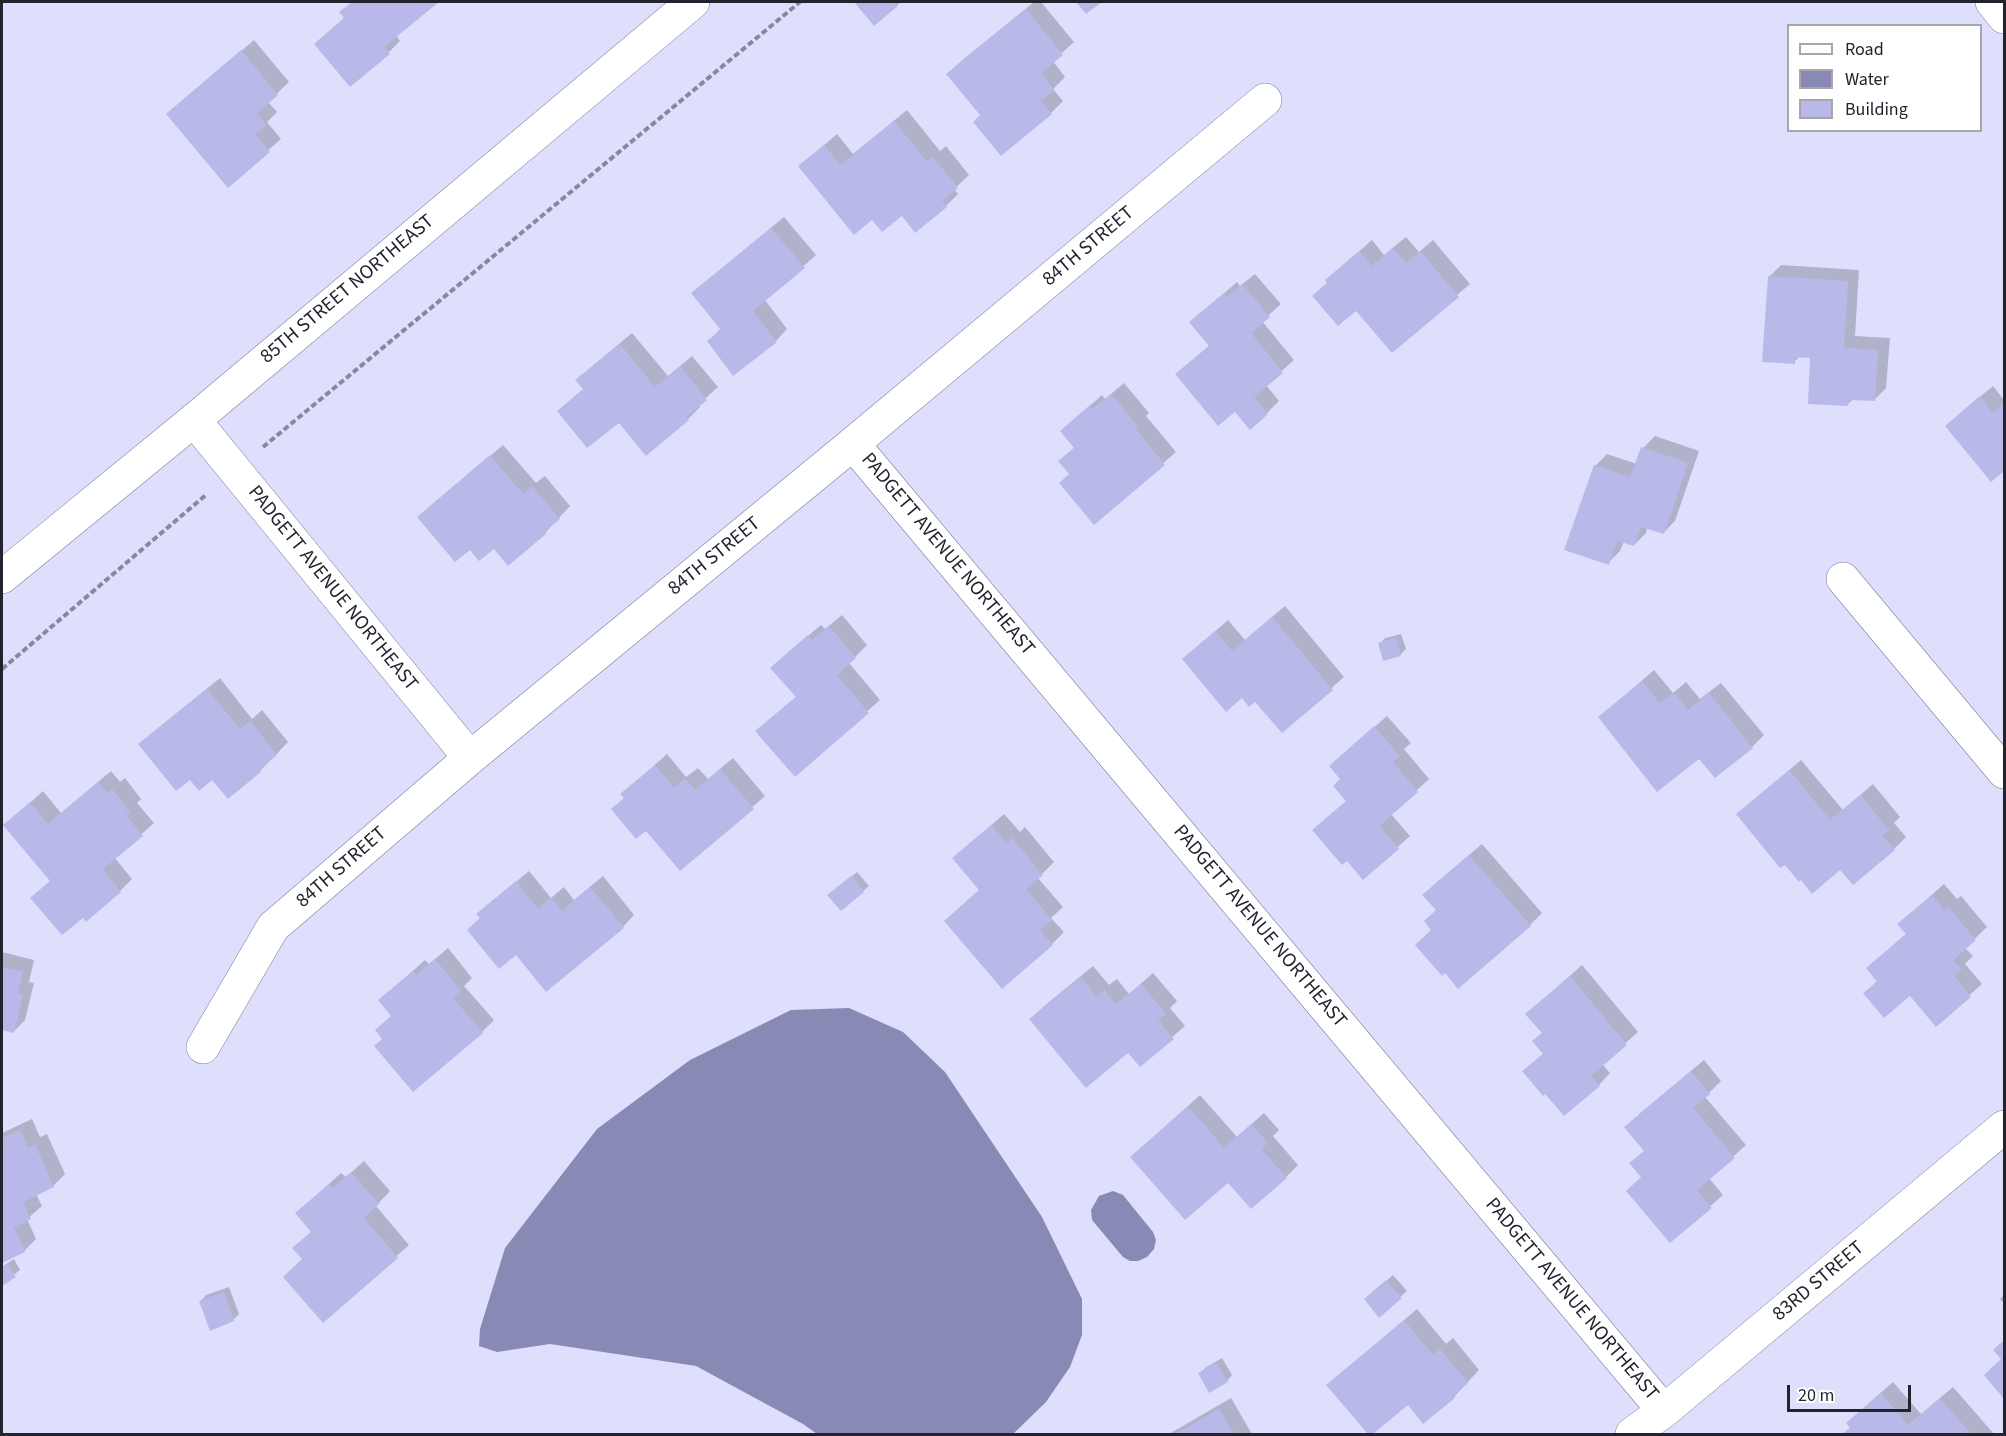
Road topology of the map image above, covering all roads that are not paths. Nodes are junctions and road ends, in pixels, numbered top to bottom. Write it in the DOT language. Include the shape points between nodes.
graph roads {
  1 [pos="693,2"];
  2 [pos="1992,2"];
  3 [pos="2004,17"];
  4 [pos="1265,100"];
  5 [pos="194,420"];
  6 [pos="854,444"];
  7 [pos="2,577"];
  8 [pos="1843,579"];
  9 [pos="470,758"];
  10 [pos="2004,772"];
  11 [pos="203,1047"];
  12 [pos="2004,1127"];
  13 [pos="1664,1411"];
  14 [pos="1632,1434"];
  1 -- 5 [label="street, 85TH STREET NORTHEAST"];
  2 -- 3 [label="street"];
  4 -- 6 [label="street, 84TH STREET"];
  5 -- 7 [label="street, 85TH STREET NORTHEAST"];
  5 -- 9 [label="street, PADGETT AVENUE NORTHEAST"];
  6 -- 9 [label="street, 84TH STREET"];
  6 -- 13 [label="street, PADGETT AVENUE NORTHEAST"];
  8 -- 10 [label="street"];
  9 -- 11 [label="street, 84TH STREET" via="273,927"];
  12 -- 13 [label="street, 83RD STREET"];
  13 -- 14 [label="street, 83RD STREET"];
}
